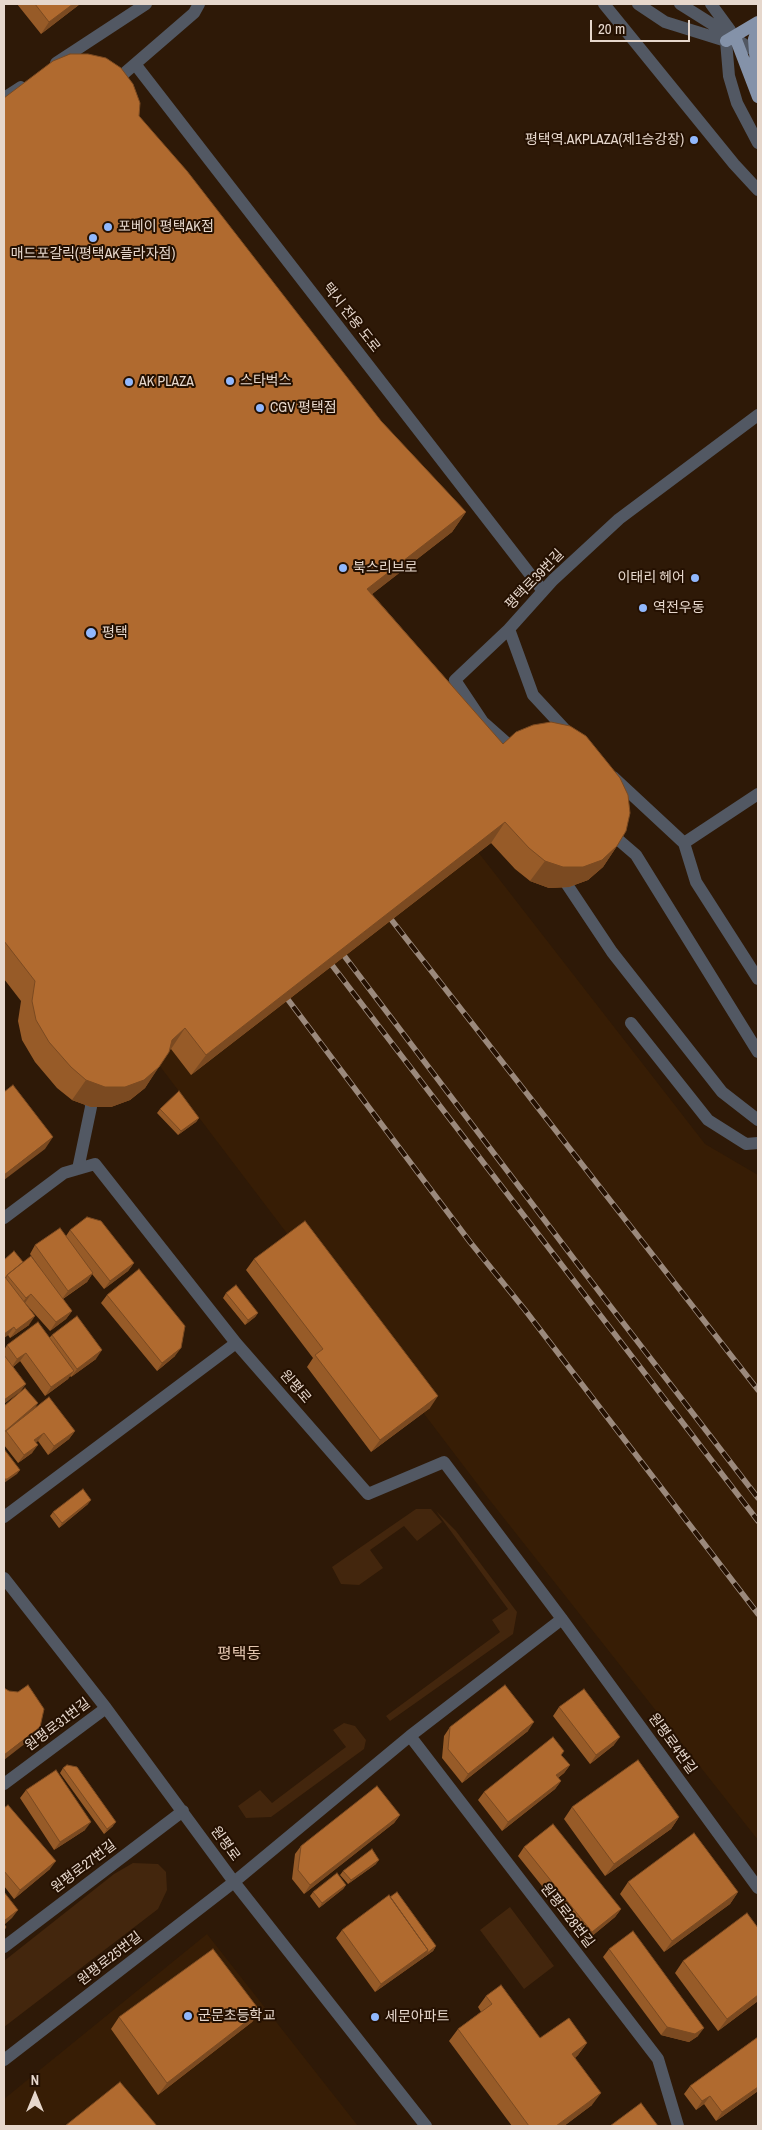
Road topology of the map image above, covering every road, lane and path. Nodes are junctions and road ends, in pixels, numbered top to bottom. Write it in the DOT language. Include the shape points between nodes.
graph roads {
  1 [pos="146,4"];
  2 [pos="604,4"];
  3 [pos="638,4"];
  4 [pos="680,4"];
  5 [pos="711,4"];
  6 [pos="721,4"];
  7 [pos="196,9"];
  8 [pos="758,22"];
  9 [pos="758,28"];
  10 [pos="731,39"];
  11 [pos="756,51"];
  12 [pos="135,64"];
  13 [pos="757,68"];
  14 [pos="758,84"];
  15 [pos="101,95"];
  16 [pos="758,97"];
  17 [pos="4,98"];
  18 [pos="758,143"];
  19 [pos="758,190"];
  20 [pos="758,415"];
  21 [pos="543,591"];
  22 [pos="509,629"];
  23 [pos="581,747"];
  24 [pos="527,760"];
  25 [pos="602,766"];
  26 [pos="758,794"];
  27 [pos="600,824"];
  28 [pos="684,843"];
  29 [pos="552,864"];
  30 [pos="758,978"];
  31 [pos="631,1023"];
  32 [pos="758,1052"];
  33 [pos="88,1074"];
  34 [pos="758,1120"];
  35 [pos="758,1143"];
  36 [pos="78,1169"];
  37 [pos="4,1218"];
  38 [pos="236,1343"];
  39 [pos="4,1517"];
  40 [pos="4,1578"];
  41 [pos="562,1619"];
  42 [pos="106,1708"];
  43 [pos="410,1736"];
  44 [pos="4,1784"];
  45 [pos="183,1811"];
  46 [pos="234,1882"];
  47 [pos="758,1888"];
  48 [pos="4,1947"];
  49 [pos="4,2060"];
  50 [pos="426,2126"];
  51 [pos="678,2126"];
  1 -- 17 [label="street"];
  2 -- 19 [label="street"];
  3 -- 10 [label="street" via="665,22"];
  4 -- 10 [label="street"];
  5 -- 10 [label="street"];
  6 -- 10 [label="street"];
  7 -- 12 [label="street"];
  8 -- 10 [label="main road"];
  9 -- 11 [label="main road" via="754,39"];
  10 -- 11 [label="street"];
  10 -- 13 [label="street"];
  10 -- 16 [label="main road"];
  10 -- 18 [label="street" via="729,76 737,103"];
  11 -- 13 [label="main road"];
  12 -- 15 [label="street"];
  12 -- 21 [label="street, 택시 전용 도로"];
  13 -- 14 [label="main road"];
  20 -- 21 [label="street, 평택로39번길" via="619,520"];
  21 -- 22 [label="street, 평택로39번길"];
  22 -- 23 [label="street, 평택로39번길" via="534,695"];
  22 -- 24 [label="street" via="455,680 483,722"];
  25 -- 28 [label="street"];
  26 -- 28 [label="street"];
  27 -- 32 [label="street" via="636,856"];
  28 -- 30 [label="street" via="696,882"];
  29 -- 34 [label="street" via="612,952 722,1092"];
  31 -- 35 [label="street" via="708,1120 746,1144"];
  33 -- 36 [label="street" via="91,1107"];
  36 -- 37 [label="street, 원평로" via="64,1173"];
  36 -- 38 [label="street, 원평로" via="95,1164"];
  38 -- 39 [label="street"];
  38 -- 41 [label="street, 원평로" via="368,1494 444,1462"];
  40 -- 42 [label="street, 원평로"];
  41 -- 43 [label="street"];
  41 -- 47 [label="street, 원평로4번길"];
  42 -- 44 [label="street, 원평로31번길"];
  42 -- 45 [label="street, 원평로"];
  43 -- 46 [label="street"];
  43 -- 51 [label="street, 원평로28번길" via="658,2059"];
  45 -- 46 [label="street, 원평로"];
  45 -- 48 [label="street, 원평로27번길"];
  46 -- 49 [label="street, 원평로25번길"];
  46 -- 50 [label="street, 원평로"];
}
